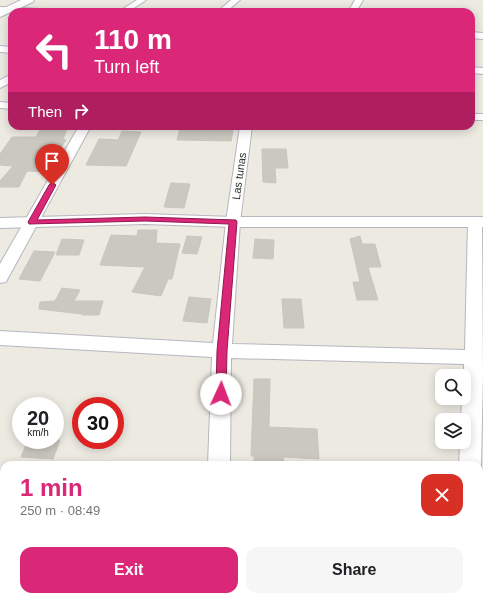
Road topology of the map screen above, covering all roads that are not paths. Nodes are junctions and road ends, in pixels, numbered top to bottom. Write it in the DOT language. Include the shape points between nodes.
graph roads {
  1 [pos="30,0"];
  2 [pos="40,0"];
  3 [pos="142,0"];
  4 [pos="236,0"];
  5 [pos="15,8"];
  6 [pos="17,8"];
  7 [pos="129,8"];
  8 [pos="226,8"];
  9 [pos="8,12"];
  10 [pos="0,19"];
  11 [pos="82,130"];
  12 [pos="245,130"];
  13 [pos="32,222"];
  14 [pos="233,222"];
  15 [pos="479,222"];
  16 [pos="0,223"];
  17 [pos="0,278"];
  18 [pos="0,338"];
  19 [pos="222,351"];
  20 [pos="478,358"];
  21 [pos="219,461"];
  22 [pos="470,461"];
  1 -- 5 [label="main road"];
  2 -- 6 [label="main road"];
  3 -- 7 [label="street"];
  4 -- 8 [label="street"];
  9 -- 10 [label="main road"];
  11 -- 13 [label="street"];
  12 -- 14 [label="street, Las tunas"];
  13 -- 14 [label="street" via="145,219"];
  13 -- 16 [label="street"];
  13 -- 17 [label="street"];
  14 -- 15 [label="street"];
  14 -- 19 [label="street, Las tunas"];
  15 -- 20 [label="street"];
  18 -- 19 [label="street"];
  19 -- 20 [label="street"];
  19 -- 21 [label="street, Las tunas"];
  20 -- 22 [label="street"];
}
